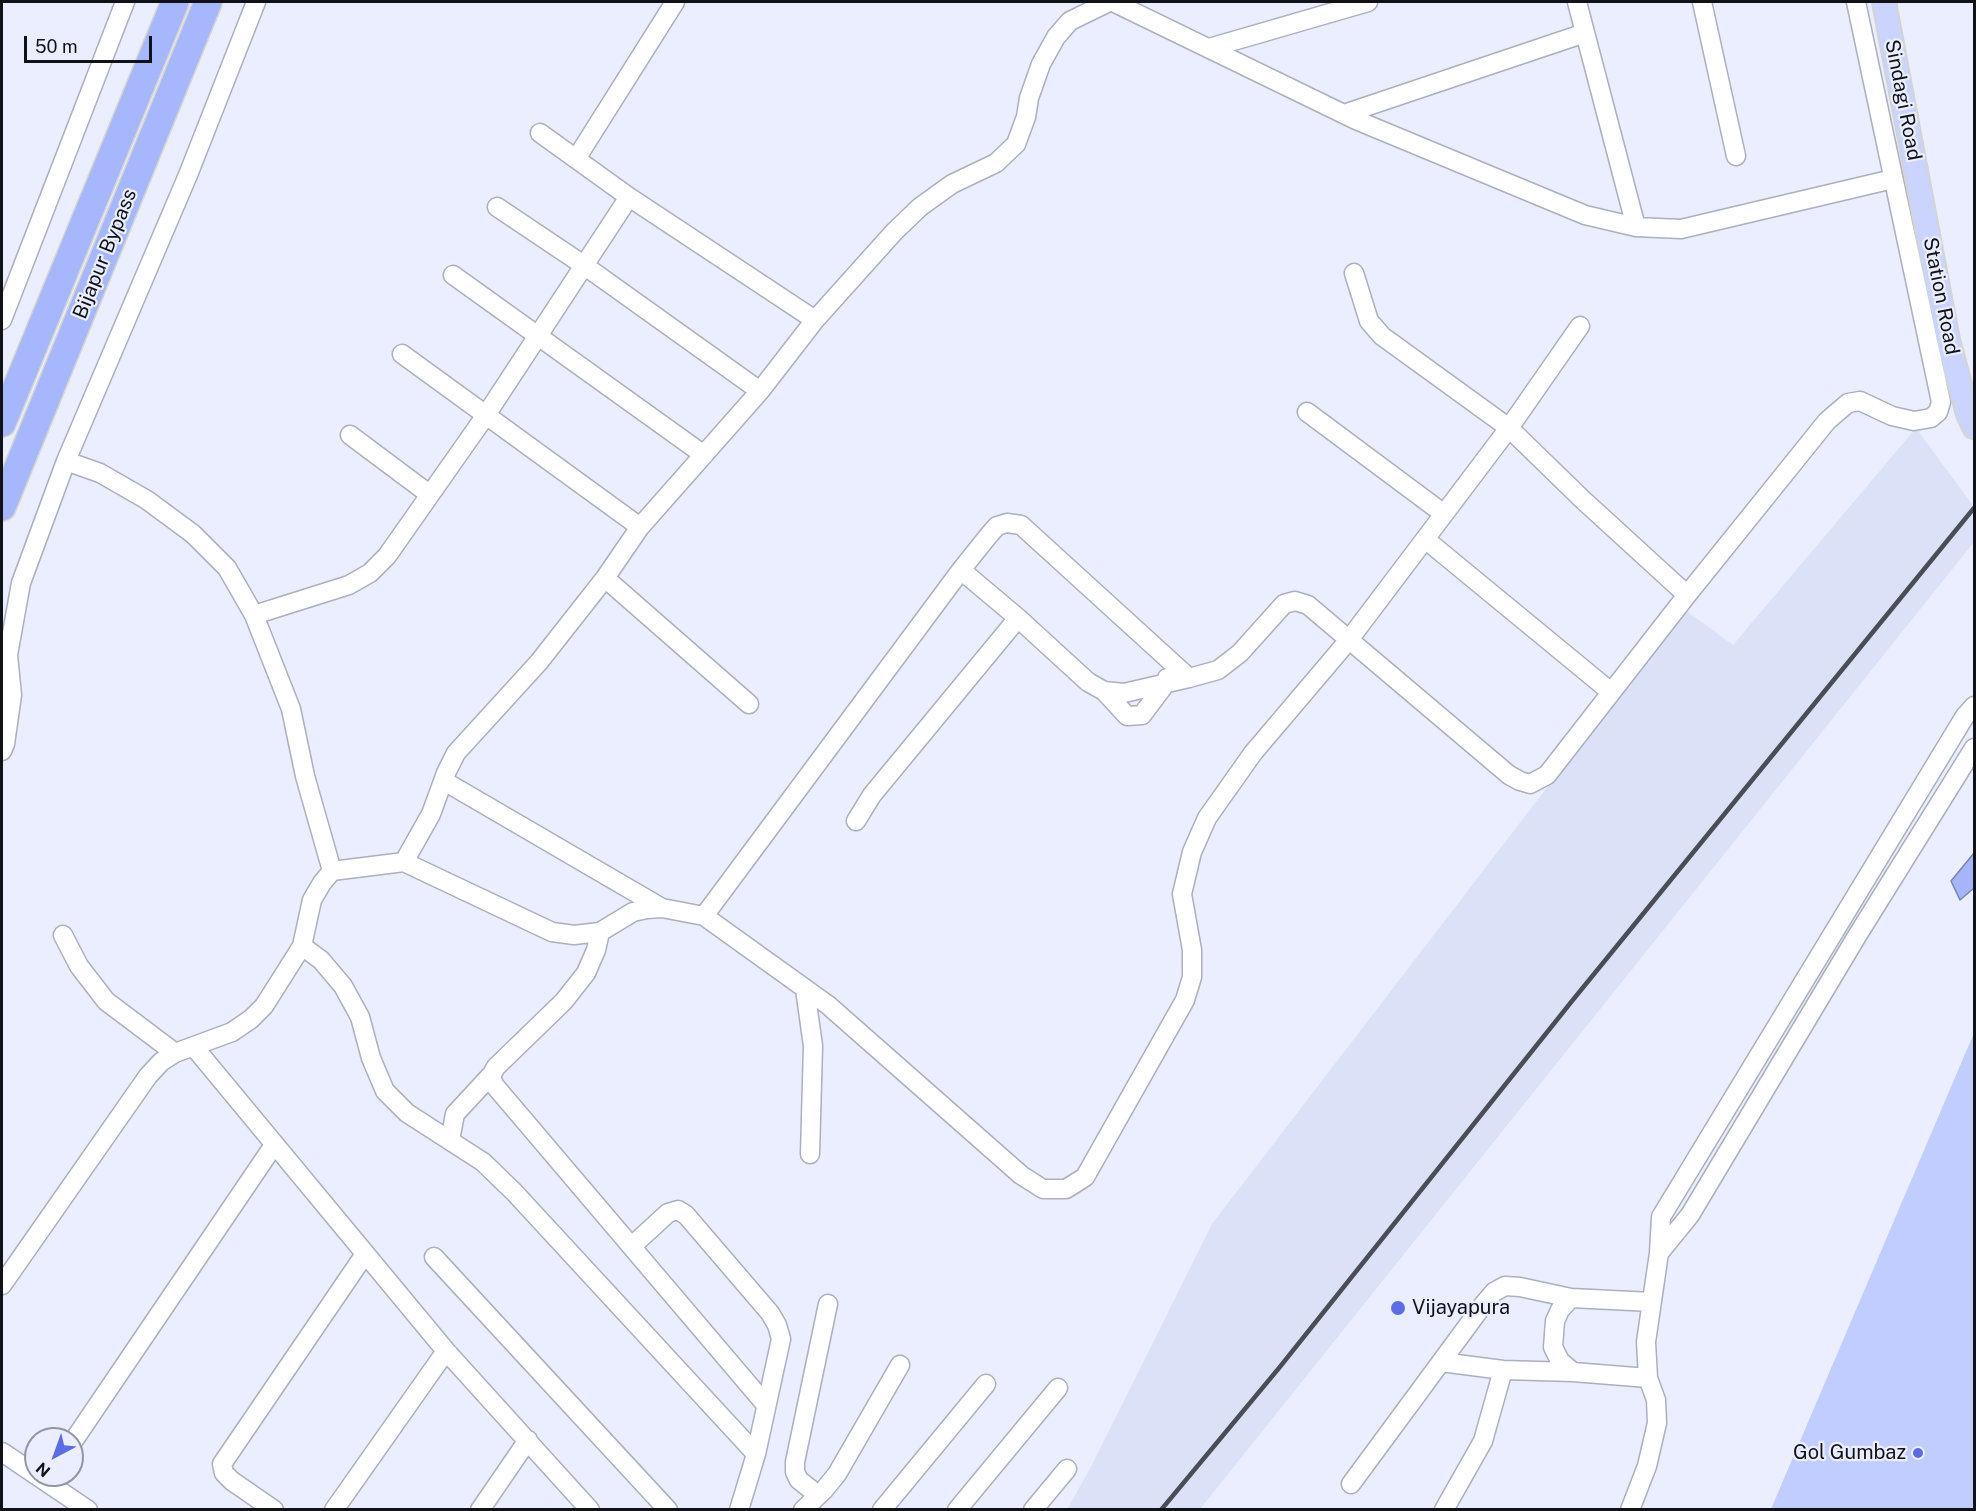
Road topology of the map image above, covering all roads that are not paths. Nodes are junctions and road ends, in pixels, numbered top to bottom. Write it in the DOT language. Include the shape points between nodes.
graph roads {
  1 [pos="124,2"];
  2 [pos="175,2"];
  3 [pos="208,2"];
  4 [pos="256,2"];
  5 [pos="675,2"];
  6 [pos="1111,2"];
  7 [pos="1368,2"];
  8 [pos="1577,2"];
  9 [pos="1702,2"];
  10 [pos="1856,2"];
  11 [pos="1884,2"];
  12 [pos="1585,33"];
  13 [pos="1209,48"];
  14 [pos="1344,114"];
  15 [pos="540,133"];
  16 [pos="1736,156"];
  17 [pos="576,159"];
  18 [pos="1893,179"];
  19 [pos="629,197"];
  20 [pos="1921,198"];
  21 [pos="497,207"];
  22 [pos="1636,227"];
  23 [pos="585,266"];
  24 [pos="1354,273"];
  25 [pos="453,275"];
  26 [pos="2,320"];
  27 [pos="815,320"];
  28 [pos="1580,326"];
  29 [pos="539,336"];
  30 [pos="402,354"];
  31 [pos="760,391"];
  32 [pos="1307,412"];
  33 [pos="486,415"];
  34 [pos="2,423"];
  35 [pos="1974,427"];
  36 [pos="1509,428"];
  37 [pos="350,435"];
  38 [pos="704,455"];
  39 [pos="66,461"];
  40 [pos="429,494"];
  41 [pos="2,507"];
  42 [pos="1444,514"];
  43 [pos="640,527"];
  44 [pos="1425,539"];
  45 [pos="961,570"];
  46 [pos="605,578"];
  47 [pos="1687,595"];
  48 [pos="254,615"];
  49 [pos="1018,618"];
  50 [pos="1348,641"];
  51 [pos="1168,660"];
  52 [pos="1189,678"];
  53 [pos="1166,683"];
  54 [pos="1104,691"];
  55 [pos="1611,692"];
  56 [pos="750,704"];
  57 [pos="1974,706"];
  58 [pos="1974,748"];
  59 [pos="2,751"];
  60 [pos="444,781"];
  61 [pos="856,821"];
  62 [pos="404,862"];
  63 [pos="332,872"];
  64 [pos="662,908"];
  65 [pos="704,916"];
  66 [pos="600,932"];
  67 [pos="63,935"];
  68 [pos="302,946"];
  69 [pos="805,988"];
  70 [pos="194,1047"];
  71 [pos="175,1053"];
  72 [pos="492,1074"];
  73 [pos="450,1140"];
  74 [pos="274,1145"];
  75 [pos="810,1154"];
  76 [pos="632,1246"];
  77 [pos="1659,1253"];
  78 [pos="365,1254"];
  79 [pos="434,1257"];
  80 [pos="2,1285"];
  81 [pos="1571,1298"];
  82 [pos="1652,1302"];
  83 [pos="828,1304"];
  84 [pos="446,1352"];
  85 [pos="1441,1362"];
  86 [pos="900,1365"];
  87 [pos="1503,1370"];
  88 [pos="1573,1372"];
  89 [pos="1648,1378"];
  90 [pos="986,1384"];
  91 [pos="1058,1388"];
  92 [pos="766,1405"];
  93 [pos="83,1427"];
  94 [pos="528,1440"];
  95 [pos="2,1452"];
  96 [pos="756,1454"];
  97 [pos="24,1466"];
  98 [pos="1067,1469"];
  99 [pos="1351,1484"];
  100 [pos="56,1487"];
  101 [pos="818,1496"];
  102 [pos="88,1509"];
  103 [pos="274,1509"];
  104 [pos="334,1509"];
  105 [pos="480,1509"];
  106 [pos="590,1509"];
  107 [pos="668,1509"];
  108 [pos="739,1509"];
  109 [pos="803,1509"];
  110 [pos="882,1509"];
  111 [pos="957,1509"];
  112 [pos="1033,1509"];
  113 [pos="1444,1509"];
  114 [pos="1630,1509"];
  1 -- 26 [label="street"];
  2 -- 34 [label="highway, Bijapur Bypass"];
  3 -- 41 [label="highway, Bijapur Bypass"];
  4 -- 39 [label="street" via="188,175"];
  5 -- 17 [label="street"];
  6 -- 13 [label="street"];
  6 -- 27 [label="street" via="1070,21 1056,37 1041,64 1016,144 996,163 952,184 920,207"];
  7 -- 13 [label="street"];
  8 -- 12 [label="street"];
  9 -- 16 [label="street"];
  10 -- 18 [label="street"];
  11 -- 20 [label="main road, Sindagi Road"];
  12 -- 14 [label="street"];
  12 -- 22 [label="street"];
  13 -- 14 [label="street"];
  14 -- 22 [label="street" via="1585,215"];
  15 -- 17 [label="street"];
  17 -- 19 [label="street"];
  18 -- 22 [label="street" via="1681,229"];
  18 -- 47 [label="street" via="1941,402 1938,412 1931,418 1914,421 1860,401 1848,403 1827,421"];
  19 -- 23 [label="street"];
  19 -- 27 [label="street"];
  20 -- 35 [label="main road, Station Road" via="1948,340"];
  21 -- 23 [label="street"];
  23 -- 29 [label="street"];
  23 -- 31 [label="street"];
  24 -- 36 [label="street" via="1369,321 1382,336"];
  25 -- 29 [label="street"];
  27 -- 31 [label="street"];
  28 -- 36 [label="street"];
  29 -- 33 [label="street"];
  29 -- 38 [label="street"];
  30 -- 33 [label="street"];
  31 -- 38 [label="street"];
  32 -- 42 [label="street"];
  33 -- 40 [label="street"];
  33 -- 43 [label="street"];
  36 -- 42 [label="street"];
  36 -- 47 [label="street"];
  37 -- 40 [label="street"];
  38 -- 43 [label="street"];
  39 -- 48 [label="street" via="100,473 138,494 193,534 227,568"];
  39 -- 59 [label="street" via="21,583 8,655 12,695"];
  40 -- 48 [label="street" via="387,556 370,573 349,585"];
  42 -- 44 [label="street"];
  43 -- 46 [label="street"];
  44 -- 50 [label="street"];
  44 -- 55 [label="street"];
  45 -- 49 [label="street"];
  45 -- 51 [label="street" via="997,526 1021,525"];
  45 -- 65 [label="street"];
  46 -- 56 [label="street"];
  46 -- 60 [label="street" via="538,662 456,753"];
  47 -- 55 [label="street"];
  48 -- 63 [label="street" via="291,709"];
  49 -- 54 [label="street" via="1088,682"];
  49 -- 61 [label="street" via="872,795"];
  50 -- 52 [label="street" via="1308,605 1295,601 1284,604 1240,653 1218,670"];
  50 -- 55 [label="street" via="1509,775 1530,784 1547,775"];
  50 -- 69 [label="street" via="1253,753 1207,818 1192,852 1182,894 1192,950 1192,977 1185,1000 1084,1177 1066,1189 1043,1189 1021,1175"];
  51 -- 52 [label="street"];
  51 -- 53 [label="street"];
  52 -- 53 [label="street"];
  53 -- 54 [label="street" via="1124,693"];
  53 -- 54 [label="street" via="1142,715 1127,716"];
  57 -- 77 [label="street" via="1661,1217"];
  58 -- 77 [label="street" via="1690,1215"];
  60 -- 62 [label="street"];
  60 -- 64 [label="street"];
  62 -- 63 [label="street"];
  62 -- 66 [label="street" via="552,932"];
  63 -- 68 [label="street" via="312,900"];
  64 -- 65 [label="street"];
  64 -- 66 [label="street" via="633,912"];
  65 -- 69 [label="street"];
  66 -- 72 [label="street" via="586,973"];
  67 -- 71 [label="street" via="79,966 106,1001"];
  68 -- 70 [label="street" via="264,1006 251,1019 232,1032"];
  68 -- 73 [label="street" via="335,977 360,1017 385,1091 407,1113"];
  69 -- 75 [label="street" via="813,1046"];
  70 -- 71 [label="street"];
  70 -- 74 [label="street"];
  71 -- 80 [label="street" via="148,1076"];
  72 -- 73 [label="street" via="455,1114"];
  72 -- 76 [label="street" via="495,1086"];
  73 -- 96 [label="street" via="483,1162 514,1192"];
  74 -- 78 [label="street"];
  74 -- 93 [label="street"];
  76 -- 92 [label="street"];
  76 -- 92 [label="street" via="668,1213 678,1210 770,1313 781,1339"];
  77 -- 82 [label="street"];
  78 -- 84 [label="street"];
  78 -- 103 [label="street" via="222,1464 232,1482"];
  79 -- 107 [label="street"];
  81 -- 82 [label="street"];
  81 -- 85 [label="street" via="1505,1286 1483,1305"];
  81 -- 88 [label="street" via="1555,1321 1553,1347 1560,1361"];
  82 -- 89 [label="street" via="1646,1342"];
  83 -- 101 [label="street" via="795,1462 799,1480"];
  84 -- 94 [label="street"];
  84 -- 104 [label="street"];
  85 -- 87 [label="street"];
  85 -- 99 [label="street"];
  86 -- 101 [label="street" via="842,1466"];
  87 -- 88 [label="street"];
  87 -- 113 [label="street" via="1483,1442"];
  88 -- 89 [label="street"];
  89 -- 114 [label="street" via="1656,1400 1657,1423 1647,1466"];
  90 -- 110 [label="street"];
  91 -- 111 [label="street"];
  92 -- 96 [label="street"];
  94 -- 105 [label="street"];
  94 -- 106 [label="street"];
  95 -- 97 [label="street"];
  96 -- 108 [label="street"];
  98 -- 112 [label="street"];
  100 -- 102 [label="street"];
  101 -- 109 [label="street"];
}
